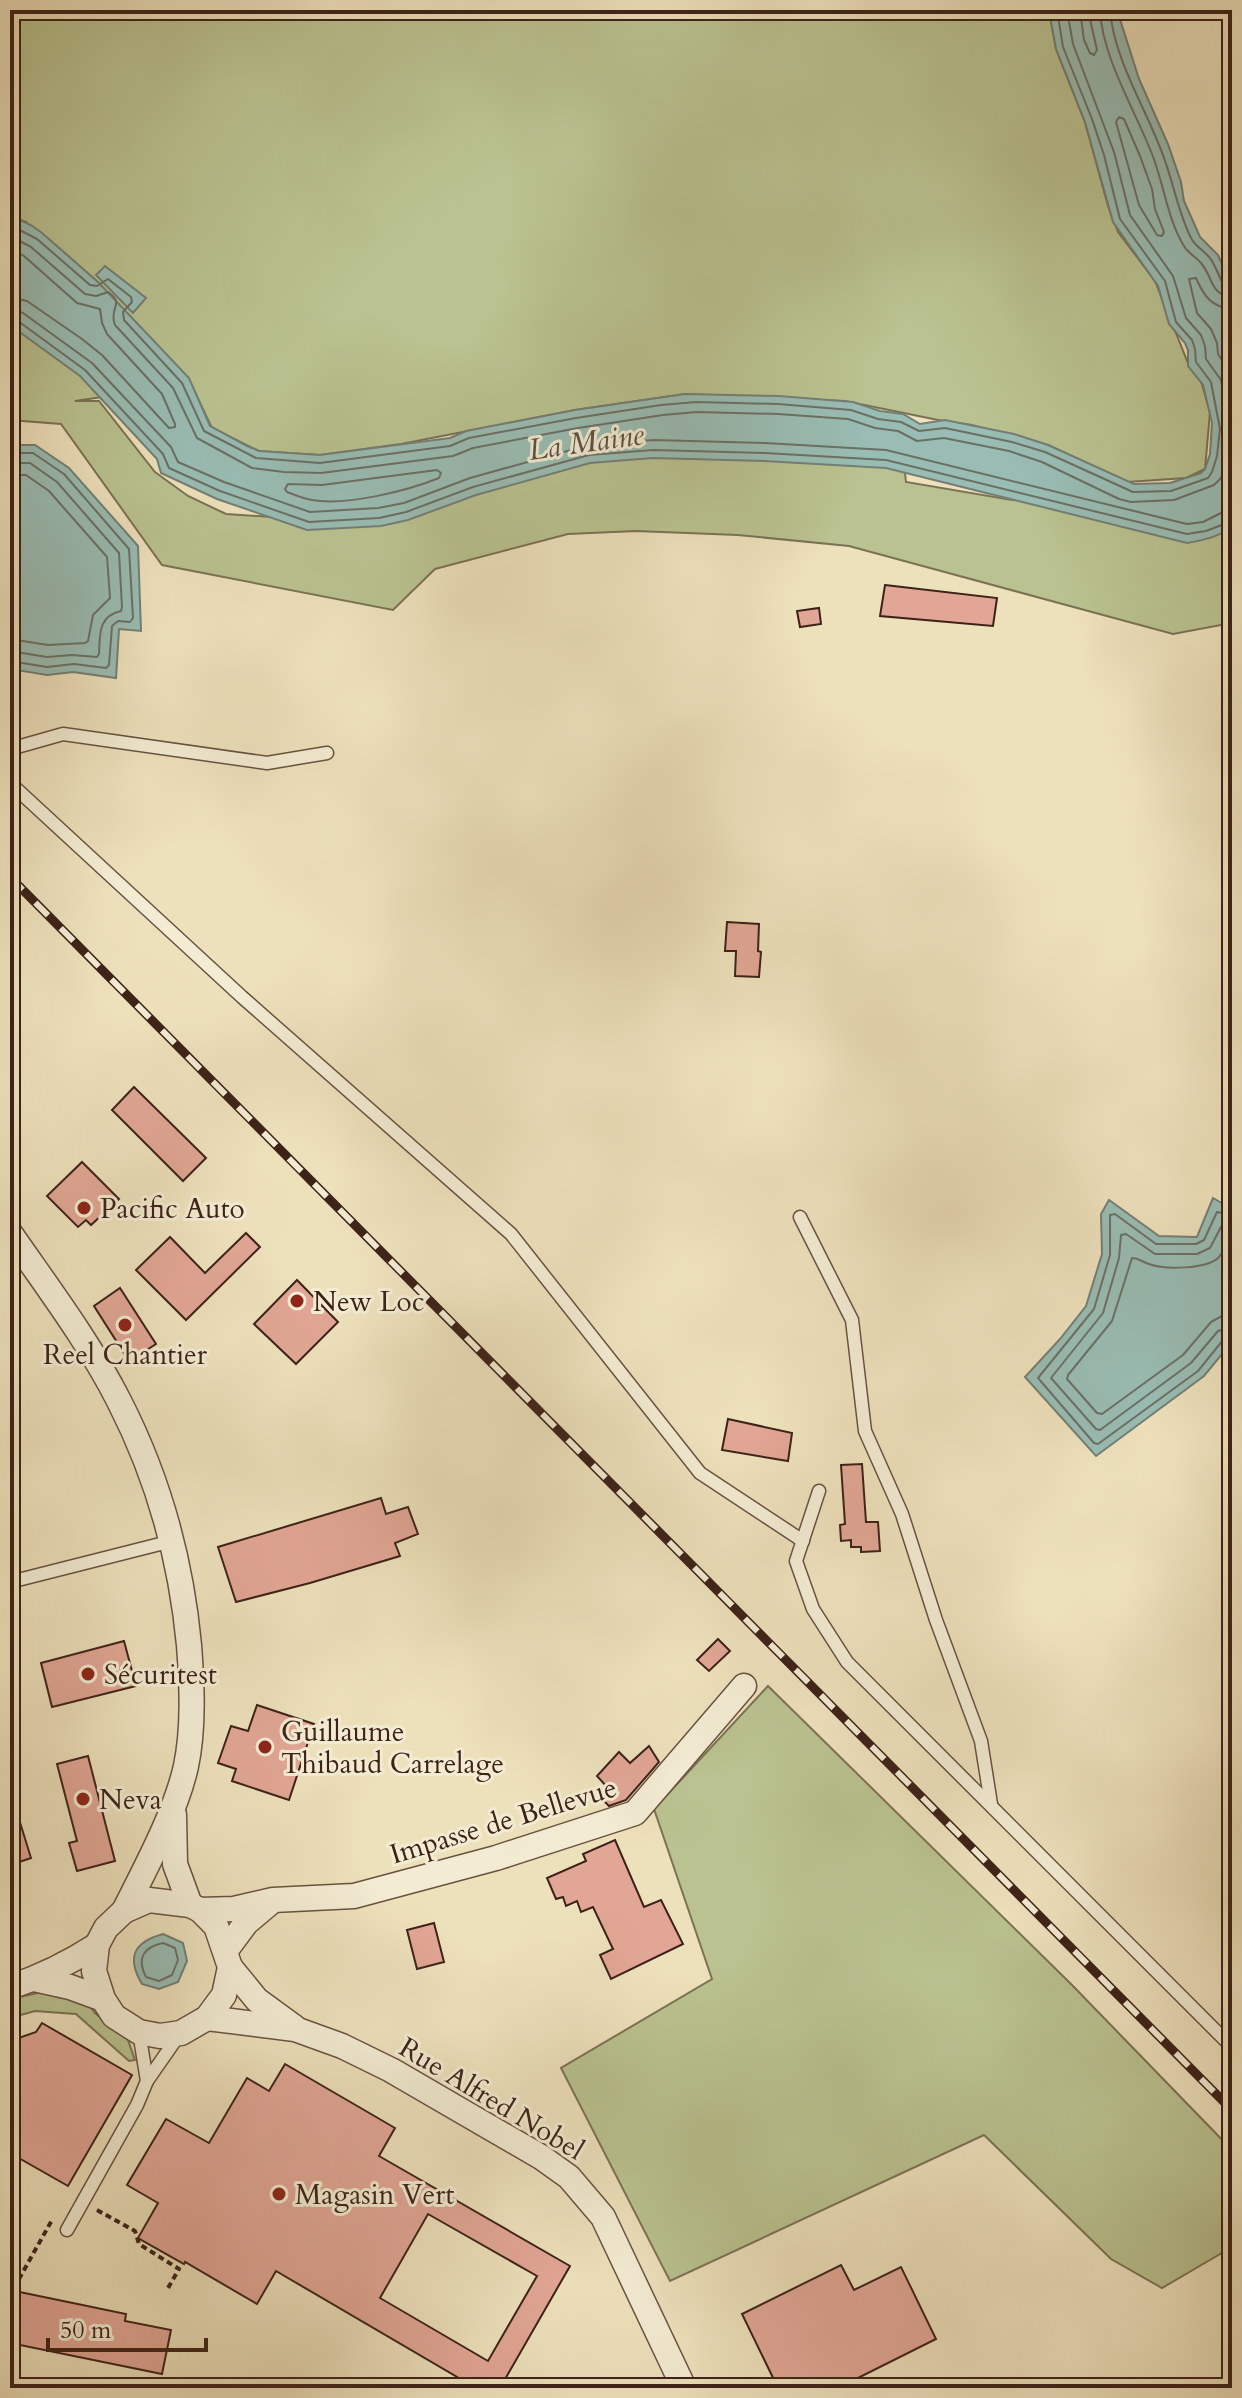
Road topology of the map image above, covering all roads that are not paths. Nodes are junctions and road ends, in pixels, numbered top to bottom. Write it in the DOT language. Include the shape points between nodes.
graph roads {
  1 [pos="10,749"];
  2 [pos="327,753"];
  3 [pos="10,783"];
  4 [pos="800,1217"];
  5 [pos="10,1233"];
  6 [pos="819,1491"];
  7 [pos="172,1541"];
  8 [pos="803,1541"];
  9 [pos="10,1582"];
  10 [pos="744,1686"];
  11 [pos="174,1804"];
  12 [pos="991,1804"];
  13 [pos="273,1900"];
  14 [pos="195,1908"];
  15 [pos="124,1911"];
  16 [pos="97,1945"];
  17 [pos="228,1958"];
  18 [pos="34,1979"];
  19 [pos="10,1987"];
  20 [pos="103,1999"];
  21 [pos="207,2018"];
  22 [pos="295,2029"];
  23 [pos="139,2032"];
  24 [pos="181,2033"];
  25 [pos="1232,2047"];
  26 [pos="147,2081"];
  27 [pos="67,2230"];
  28 [pos="684,2388"];
  1 -- 2 [label="lane" via="63,734 267,763"];
  3 -- 8 [label="lane" via="511,1234 700,1473"];
  4 -- 12 [label="lane" via="852,1320 865,1431 902,1514 981,1741"];
  5 -- 7 [label="street" via="118,1398 148,1465"];
  6 -- 8 [label="lane"];
  7 -- 9 [label="lane"];
  7 -- 11 [label="street" via="191,1675 186,1765"];
  8 -- 12 [label="lane" via="796,1561 813,1609 847,1662"];
  10 -- 13 [label="street, Impasse de Bellevue" via="635,1813 354,1896"];
  11 -- 14 [label="street" via="175,1864"];
  11 -- 15 [label="street"];
  12 -- 25 [label="lane"];
  13 -- 14 [label="street, Impasse de Bellevue" via="234,1909"];
  13 -- 17 [label="street" via="246,1923"];
  14 -- 15 [label="street" via="149,1900"];
  14 -- 17 [label="street" via="216,1926"];
  15 -- 16 [label="street"];
  16 -- 18 [label="street"];
  16 -- 20 [label="street" via="94,1971"];
  17 -- 21 [label="street" via="224,1995"];
  17 -- 22 [label="street" via="257,2000"];
  18 -- 19 [label="street"];
  18 -- 20 [label="street"];
  20 -- 23 [label="street" via="114,2016"];
  21 -- 22 [label="street"];
  21 -- 24 [label="street"];
  22 -- 28 [label="street, Rue Alfred Nobel" via="391,2070 569,2177 603,2217"];
  23 -- 24 [label="street"];
  23 -- 26 [label="lane"];
  24 -- 26 [label="lane"];
  26 -- 27 [label="lane"];
}
